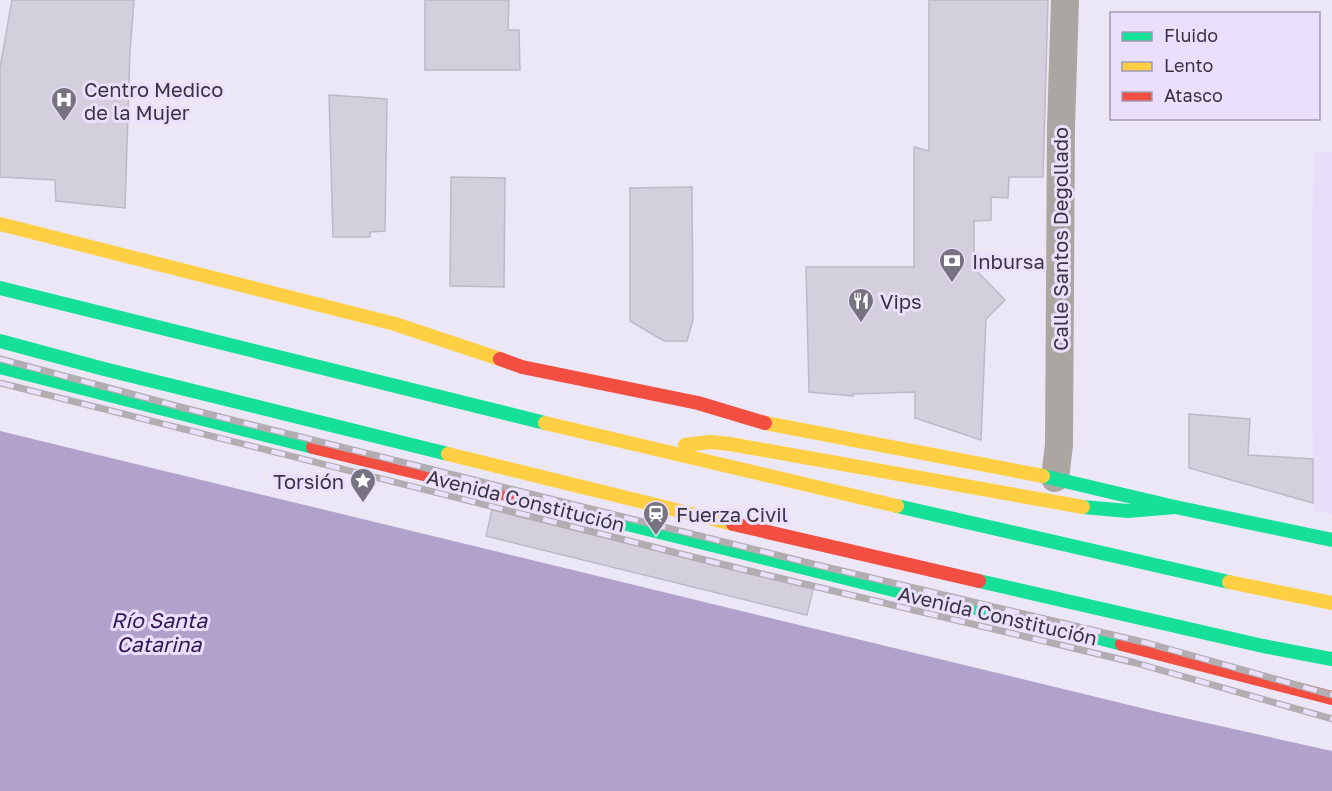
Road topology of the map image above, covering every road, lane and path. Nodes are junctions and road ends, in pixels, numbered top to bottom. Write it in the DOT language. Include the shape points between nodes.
graph roads {
  1 [pos="1065,0"];
  2 [pos="0,224"];
  3 [pos="0,288"];
  4 [pos="0,341"];
  5 [pos="0,367"];
  6 [pos="662,452"];
  7 [pos="1054,478"];
  8 [pos="1175,507"];
  9 [pos="1332,540"];
  10 [pos="1332,603"];
  11 [pos="1332,659"];
  12 [pos="1332,698"];
  1 -- 7 [label="street, Calle Santos Degollado" via="1059,445"];
  2 -- 7 [label="main road" via="384,321 522,367 698,404 776,426"];
  3 -- 6 [label="main road"];
  4 -- 11 [label="main road, Avenida Constitución" via="742,526"];
  5 -- 12 [label="main road, Avenida Constitución" via="918,596 1023,618"];
  6 -- 8 [label="main road" via="693,443 730,444 1109,510 1146,512"];
  6 -- 10 [label="main road"];
  7 -- 8 [label="main road"];
  8 -- 9 [label="main road"];
}
